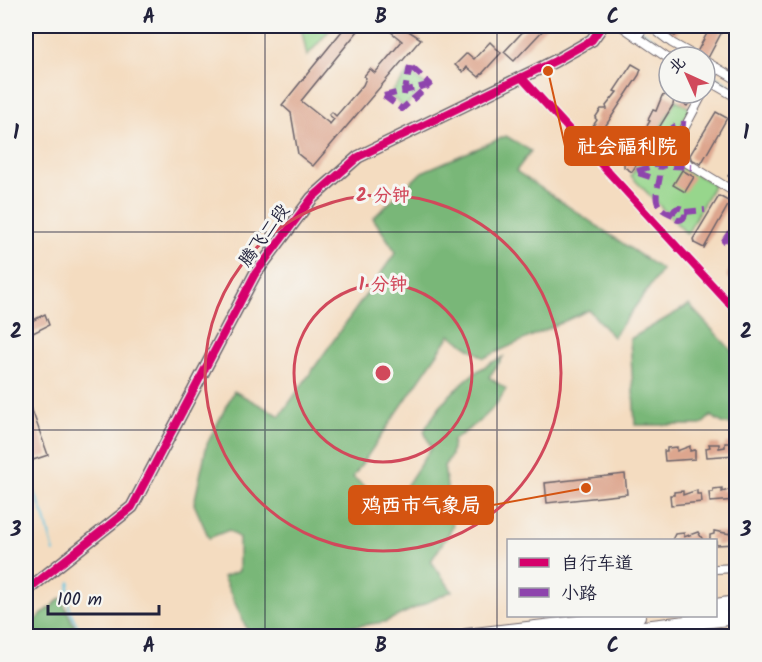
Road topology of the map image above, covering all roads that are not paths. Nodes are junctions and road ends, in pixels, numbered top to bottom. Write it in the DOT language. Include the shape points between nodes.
graph roads {
  1 [pos="602,26"];
  2 [pos="621,26"];
  3 [pos="645,26"];
  4 [pos="650,26"];
  5 [pos="637,37"];
  6 [pos="676,45"];
  7 [pos="657,50"];
  8 [pos="717,68"];
  9 [pos="521,77"];
  10 [pos="736,79"];
  11 [pos="717,88"];
  12 [pos="736,97"];
  13 [pos="697,105"];
  14 [pos="736,193"];
  15 [pos="736,311"];
  16 [pos="736,568"];
  17 [pos="717,569"];
  18 [pos="26,591"];
  19 [pos="736,603"];
  20 [pos="717,606"];
  21 [pos="622,617"];
  22 [pos="736,617"];
  23 [pos="466,636"];
  24 [pos="577,636"];
  1 -- 9 [label="street, 腾飞二段" via="592,40"];
  2 -- 5 [label="street"];
  3 -- 5 [label="street"];
  4 -- 6 [label="street"];
  5 -- 7 [label="street"];
  8 -- 10 [label="street"];
  9 -- 15 [label="street"];
  9 -- 18 [label="street, 腾飞二段" via="358,157 312,198 255,274 132,507"];
  11 -- 12 [label="street"];
  13 -- 14 [label="street" via="674,155"];
  16 -- 17 [label="street"];
  19 -- 20 [label="highway"];
  21 -- 23 [label="highway"];
  22 -- 24 [label="highway"];
}
